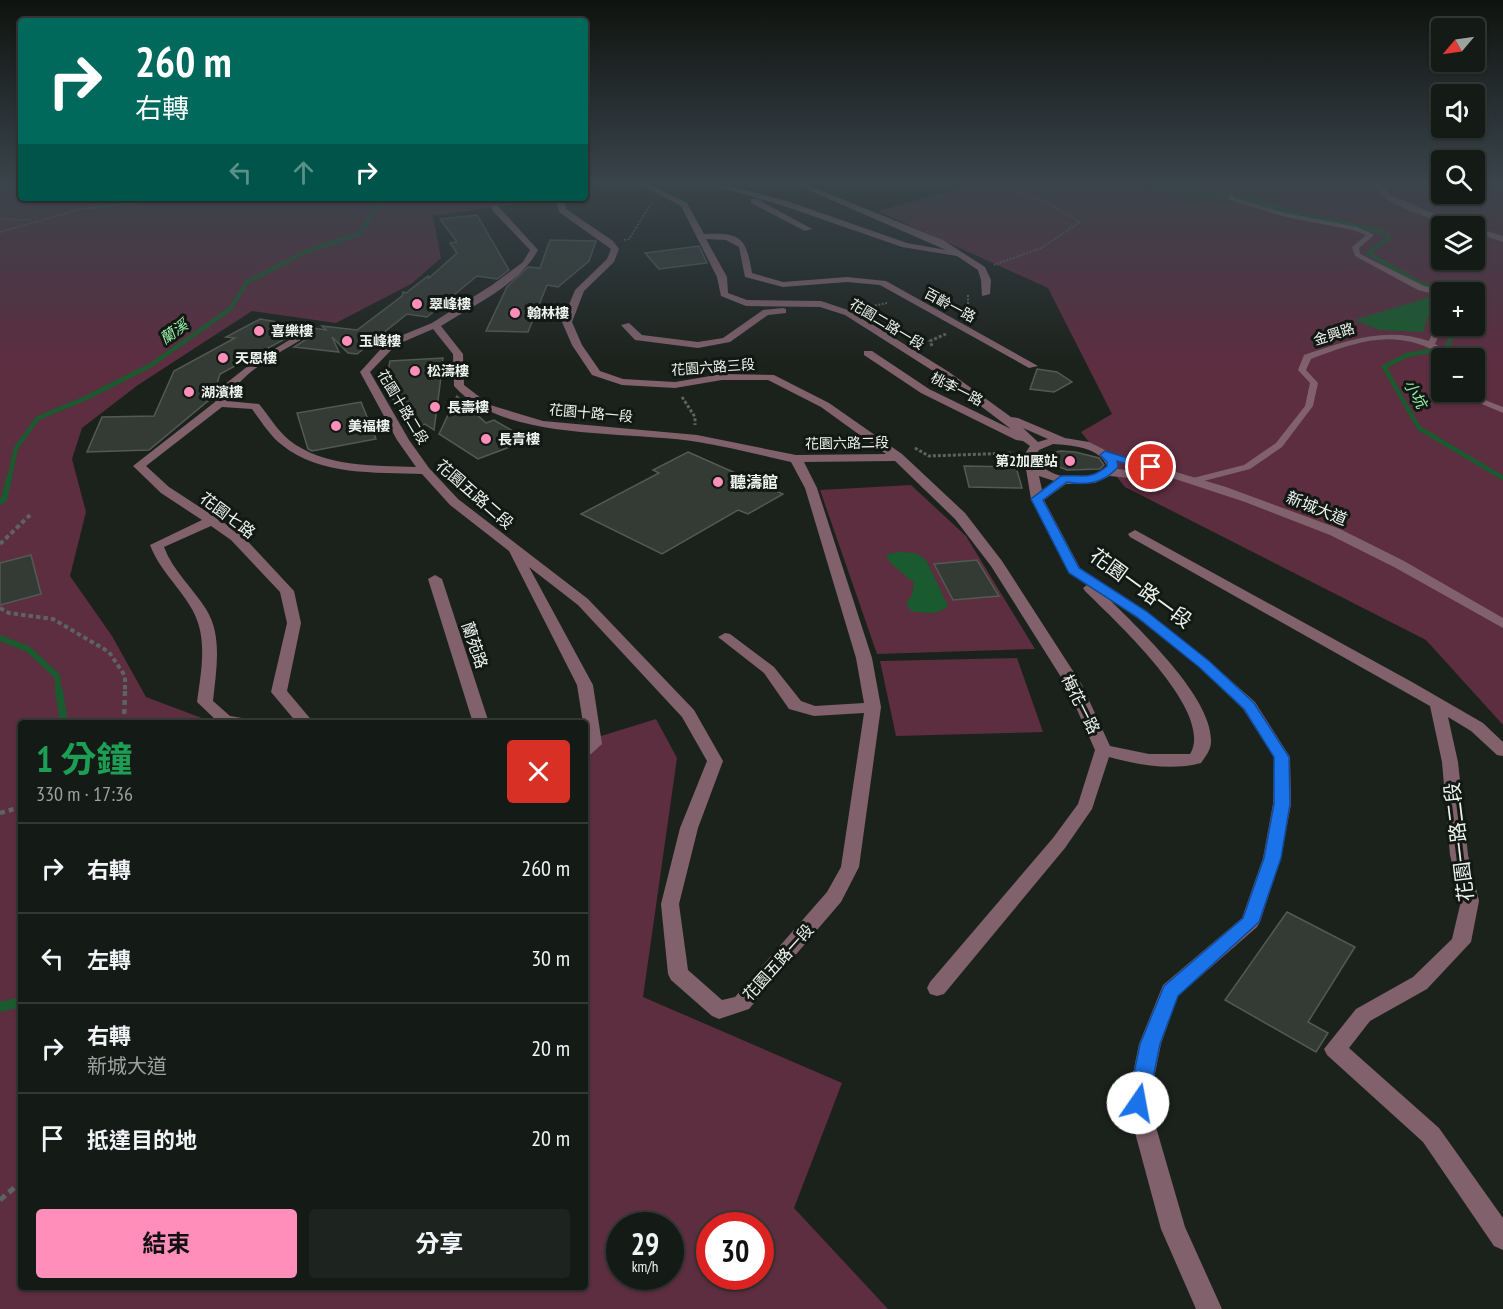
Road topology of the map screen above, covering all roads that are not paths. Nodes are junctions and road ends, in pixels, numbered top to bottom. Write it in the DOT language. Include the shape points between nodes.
graph roads {
  1 [pos="528,243"];
  2 [pos="610,243"];
  3 [pos="704,243"];
  4 [pos="739,243"];
  5 [pos="899,243"];
  6 [pos="941,243"];
  7 [pos="1361,243"];
  8 [pos="956,254"];
  9 [pos="1431,291"];
  10 [pos="985,294"];
  11 [pos="821,304"];
  12 [pos="435,325"];
  13 [pos="626,325"];
  14 [pos="309,331"];
  15 [pos="1435,336"];
  16 [pos="1432,343"];
  17 [pos="1439,348"];
  18 [pos="868,353"];
  19 [pos="1034,366"];
  20 [pos="1483,402"];
  21 [pos="220,405"];
  22 [pos="1503,410"];
  23 [pos="1002,415"];
  24 [pos="1064,441"];
  25 [pos="1032,454"];
  26 [pos="1105,455"];
  27 [pos="898,457"];
  28 [pos="796,459"];
  29 [pos="425,471"];
  30 [pos="1107,472"];
  31 [pos="1065,479"];
  32 [pos="1196,480"];
  33 [pos="1037,499"];
  34 [pos="212,521"];
  35 [pos="1135,534"];
  36 [pos="513,548"];
  37 [pos="1074,570"];
  38 [pos="435,579"];
  39 [pos="1503,624"];
  40 [pos="725,637"];
  41 [pos="1438,705"];
  42 [pos="873,707"];
  43 [pos="225,720"];
  44 [pos="303,720"];
  45 [pos="480,720"];
  46 [pos="588,748"];
  47 [pos="1103,750"];
  48 [pos="1503,751"];
  49 [pos="937,988"];
  50 [pos="1503,1238"];
  51 [pos="1209,1309"];
  1 -- 12 [label="street, 花園十路二段" via="534,250 526,264"];
  2 -- 27 [label="street, 花園六路三段" via="615,249 611,260 580,290 567,322 596,373 622,382 675,385 722,377 770,377 825,405"];
  3 -- 11 [label="street, 花園二路一段" via="722,277 724,294 746,303"];
  4 -- 19 [label="street, 百齡一路" via="745,252 747,275 760,281 782,286 862,278 883,283"];
  5 -- 8 [label="street"];
  6 -- 8 [label="street"];
  7 -- 9 [label="lane" via="1356,247 1357,255"];
  8 -- 10 [label="street" via="982,269"];
  11 -- 13 [label="street" via="766,312 726,340 698,345 639,338"];
  11 -- 23 [label="street, 花園二路一段" via="863,321"];
  12 -- 28 [label="street, 花園十路一段" via="458,354 459,386 486,407 542,424 697,438"];
  12 -- 29 [label="street, 花園十路二段" via="392,343 364,372"];
  14 -- 21 [label="street" via="228,387"];
  15 -- 16 [label="lane"];
  16 -- 17 [label="lane"];
  16 -- 32 [label="lane, 金興路" via="1416,338 1367,338 1307,357 1302,370 1314,383 1309,406 1279,445 1247,467"];
  18 -- 25 [label="street, 桃李一路"];
  20 -- 22 [label="lane"];
  21 -- 29 [label="street, 花園五路二段" via="255,406 285,442 317,460"];
  21 -- 34 [label="street, 花園七路" via="139,466 165,490"];
  23 -- 24 [label="street"];
  23 -- 25 [label="street, 花園二路一段"];
  24 -- 25 [label="street"];
  24 -- 26 [label="street, 新城大道" via="1089,445"];
  25 -- 31 [label="street" via="1043,473"];
  25 -- 33 [label="street, 花園一路一段"];
  26 -- 30 [label="street" via="1113,467"];
  26 -- 32 [label="street, 新城大道"];
  27 -- 28 [label="street, 花園六路二段"];
  27 -- 47 [label="street, 梅花一路" via="960,516 996,564 1074,685"];
  28 -- 42 [label="street, 花園五路一段" via="811,488 861,646"];
  29 -- 36 [label="street, 花園五路二段" via="454,502"];
  30 -- 31 [label="street" via="1091,480"];
  30 -- 32 [label="street"];
  31 -- 33 [label="street"];
  32 -- 39 [label="street, 新城大道" via="1336,532"];
  33 -- 37 [label="street, 花園一路一段"];
  34 -- 43 [label="street" via="157,545 200,611 208,633 210,657 205,702"];
  34 -- 44 [label="street, 花園七路" via="237,537 287,591 294,623 279,692"];
  35 -- 41 [label="street" via="1329,640"];
  36 -- 42 [label="street, 花園五路一段" via="583,602 619,639 688,714 715,761 689,828 670,904 678,974 719,1010 742,1003 834,897 850,867"];
  36 -- 46 [label="street" via="585,685 594,744"];
  37 -- 47 [label="street" via="1176,678 1202,727 1203,744 1195,759 1153,762"];
  37 -- 51 [label="street, 花園一路一段" via="1141,614 1204,664 1249,706 1282,757 1282,804 1272,858 1250,922 1170,991 1150,1044 1138,1103 1173,1229"];
  38 -- 45 [label="street, 蘭苑路"];
  40 -- 42 [label="street" via="769,670 795,705 814,711"];
  41 -- 48 [label="street" via="1477,727"];
  41 -- 50 [label="street, 花園一路二段" via="1450,762 1459,855 1470,901 1461,942 1420,983 1363,1015 1335,1049 1431,1136"];
  47 -- 49 [label="street, 梅花一路" via="1086,804 1059,843"];
}
